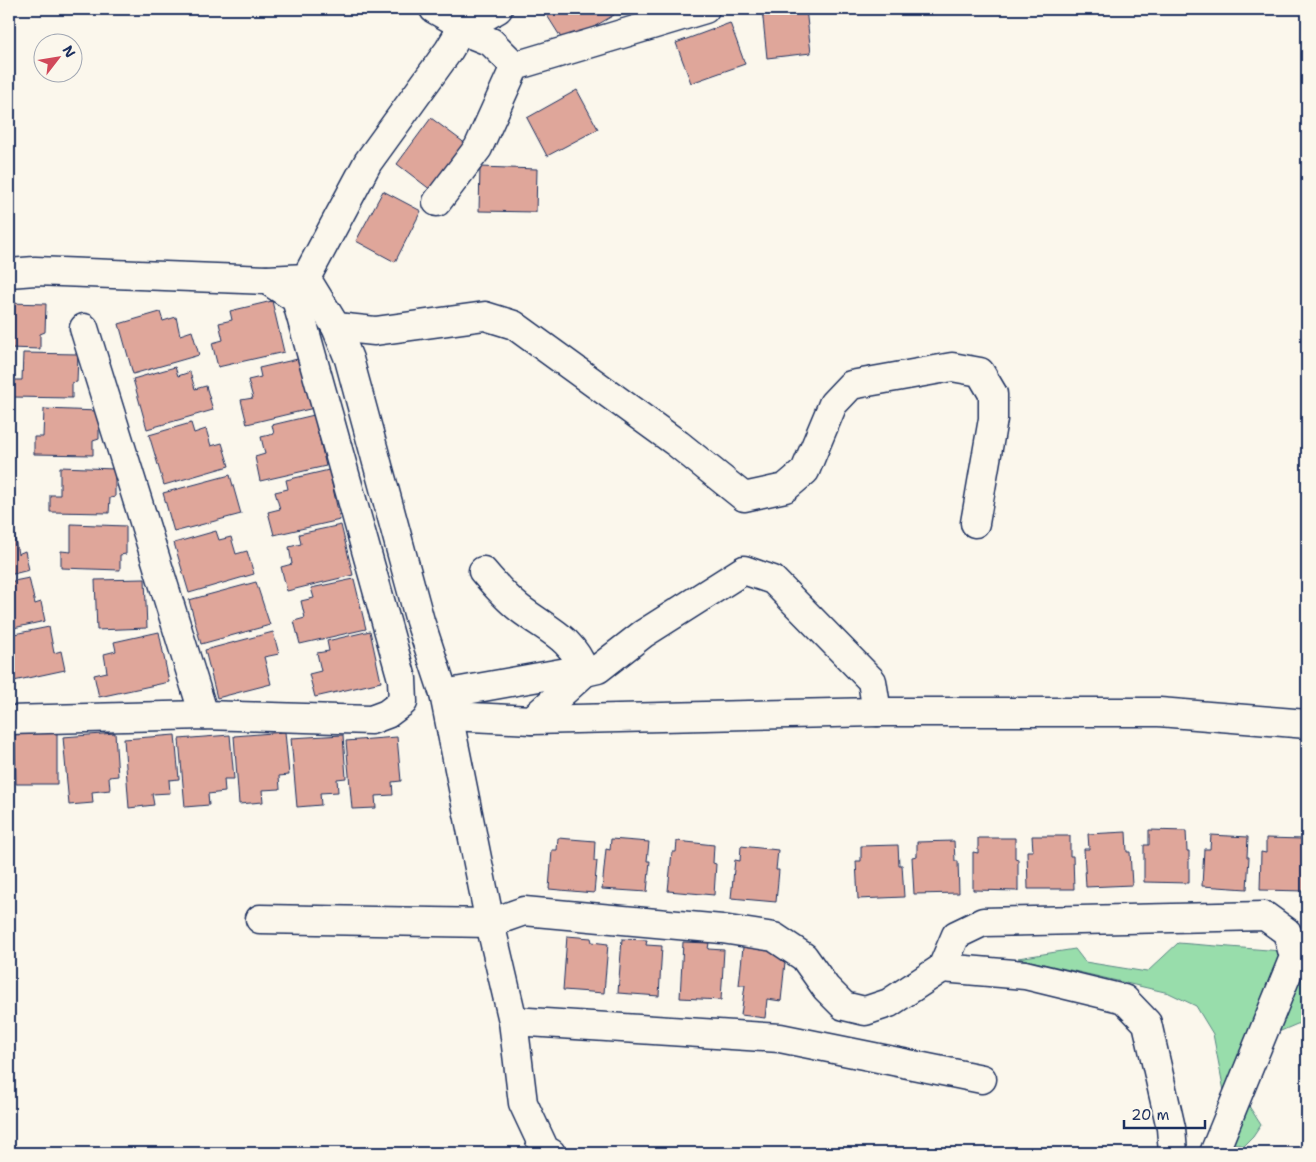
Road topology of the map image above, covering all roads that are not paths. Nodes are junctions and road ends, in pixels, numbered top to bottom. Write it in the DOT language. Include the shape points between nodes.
graph roads {
  1 [pos="434,9"];
  2 [pos="498,9"];
  3 [pos="705,9"];
  4 [pos="460,30"];
  5 [pos="516,66"];
  6 [pos="437,202"];
  7 [pos="9,273"];
  8 [pos="306,278"];
  9 [pos="267,280"];
  10 [pos="336,327"];
  11 [pos="84,328"];
  12 [pos="975,523"];
  13 [pos="483,571"];
  14 [pos="585,672"];
  15 [pos="447,705"];
  16 [pos="877,712"];
  17 [pos="204,715"];
  18 [pos="9,720"];
  19 [pos="532,720"];
  20 [pos="1307,724"];
  21 [pos="260,919"];
  22 [pos="490,923"];
  23 [pos="942,968"];
  24 [pos="513,1021"];
  25 [pos="982,1079"];
  26 [pos="546,1152"];
  27 [pos="1173,1153"];
  28 [pos="1214,1153"];
  1 -- 4 [label="street" via="457,22"];
  2 -- 4 [label="street"];
  3 -- 5 [label="street"];
  4 -- 5 [label="street" via="491,42"];
  4 -- 8 [label="street" via="368,162"];
  5 -- 6 [label="street" via="478,148"];
  7 -- 9 [label="street" via="35,271"];
  8 -- 9 [label="street"];
  8 -- 10 [label="street"];
  9 -- 17 [label="street" via="296,299 402,679 403,702 387,714 371,720"];
  10 -- 12 [label="street" via="375,332 485,316 514,325 678,444 744,497 785,488 805,471 834,404 851,385 952,367 980,372 992,394 993,419"];
  10 -- 15 [label="street" via="349,359 420,621"];
  11 -- 17 [label="street"];
  13 -- 14 [label="street" via="518,607 559,635"];
  14 -- 15 [label="street" via="566,672"];
  14 -- 16 [label="street" via="598,669 643,634 744,570 773,580 872,682"];
  14 -- 19 [label="street"];
  15 -- 19 [label="street"];
  15 -- 22 [label="street"];
  16 -- 19 [label="street"];
  16 -- 20 [label="street" via="1158,712"];
  17 -- 18 [label="street"];
  21 -- 22 [label="street"];
  22 -- 23 [label="street" via="524,912 722,929 774,937 804,956 826,988 844,1006 865,1011 889,1003"];
  22 -- 24 [label="street"];
  23 -- 27 [label="street" via="1025,975 1124,999 1148,1023 1171,1128"];
  23 -- 28 [label="street" via="956,935 983,922 1265,916 1287,932 1294,957"];
  24 -- 25 [label="street" via="780,1038"];
  24 -- 26 [label="street" via="523,1102"];
}
